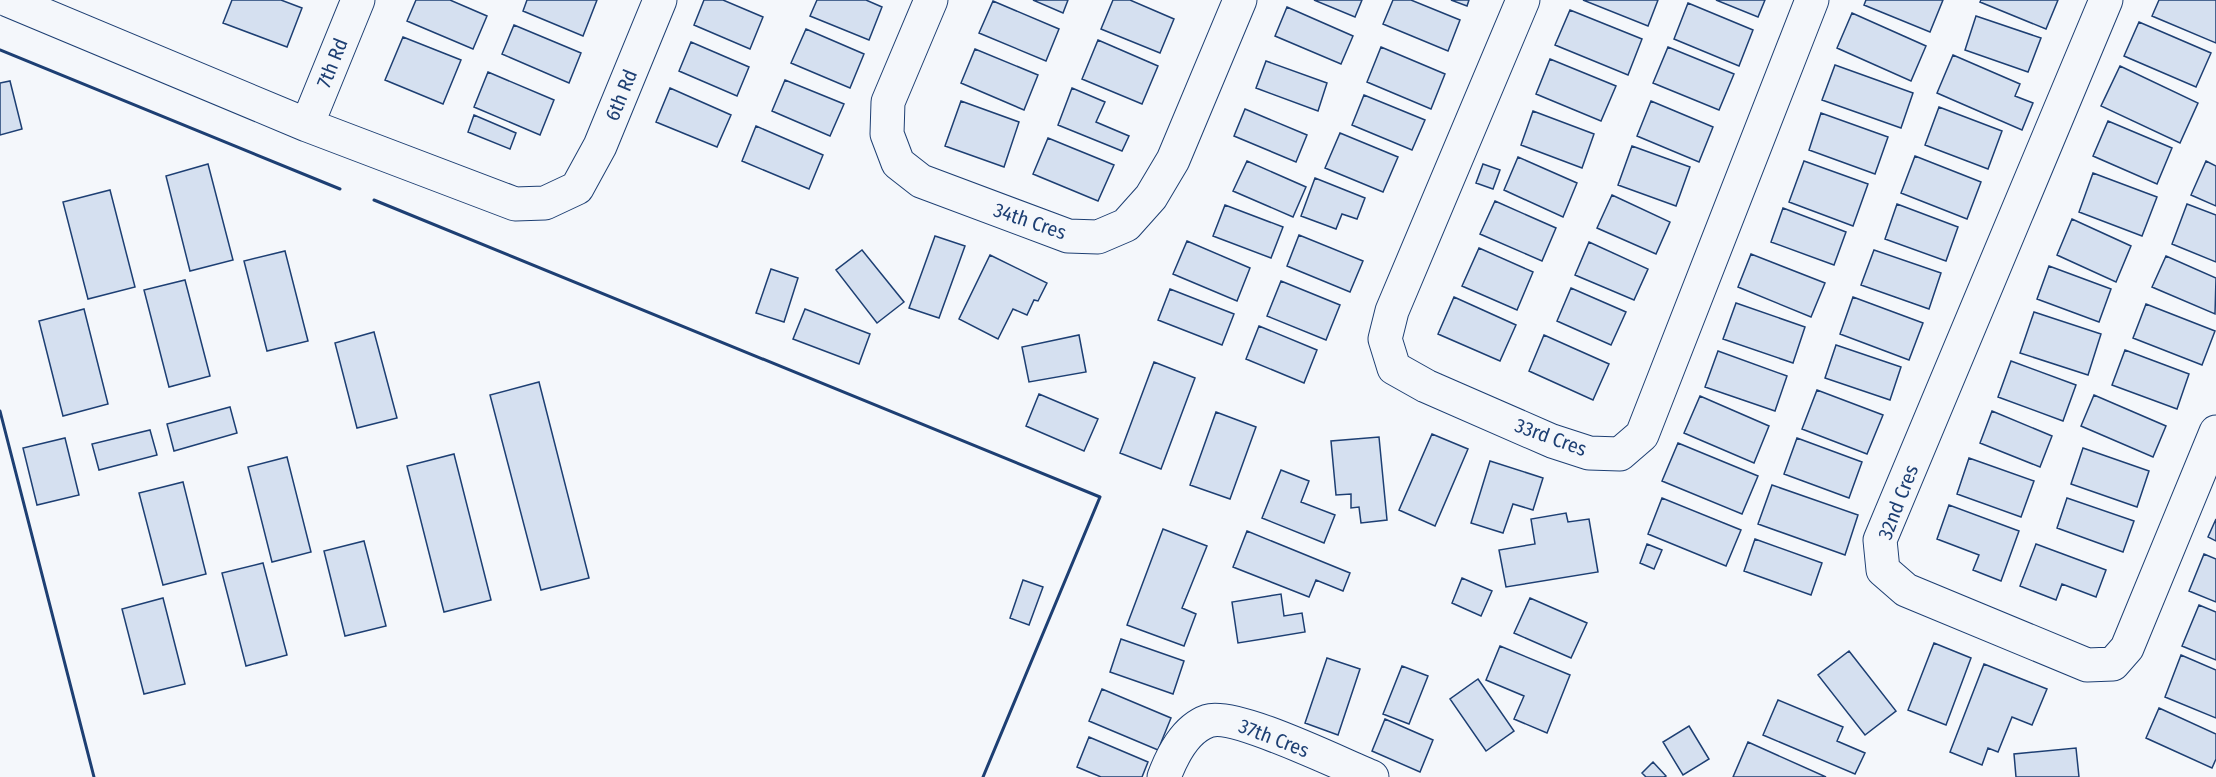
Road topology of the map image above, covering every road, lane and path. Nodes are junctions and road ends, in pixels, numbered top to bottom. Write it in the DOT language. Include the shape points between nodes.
graph roads {
  1 [pos="8,0"];
  2 [pos="358,0"];
  3 [pos="660,0"];
  4 [pos="932,0"];
  5 [pos="1240,0"];
  6 [pos="1523,0"];
  7 [pos="1812,0"];
  8 [pos="2106,0"];
  9 [pos="68,11"];
  10 [pos="307,125"];
  11 [pos="2216,432"];
  12 [pos="1164,777"];
  13 [pos="1372,777"];
  1 -- 9 [label="street"];
  2 -- 10 [label="street, 7th Rd"];
  3 -- 10 [label="street, 6th Rd" via="600,146 577,188 545,203 515,204"];
  4 -- 5 [label="street, 34th Cres" via="888,102 887,134 898,163 921,181 1068,236 1098,237 1126,225 1150,197 1173,160"];
  6 -- 7 [label="street, 33rd Cres" via="1392,310 1385,339 1394,368 1426,386 1552,441 1589,453 1620,454 1642,435"];
  8 -- 11 [label="street, 32nd Cres" via="1880,540 1883,570 1906,590 2077,661 2087,665 2113,664 2127,648"];
  9 -- 10 [label="street"];
  12 -- 13 [label="street, 37th Cres" via="1184,738 1209,721 1257,729"];
}
